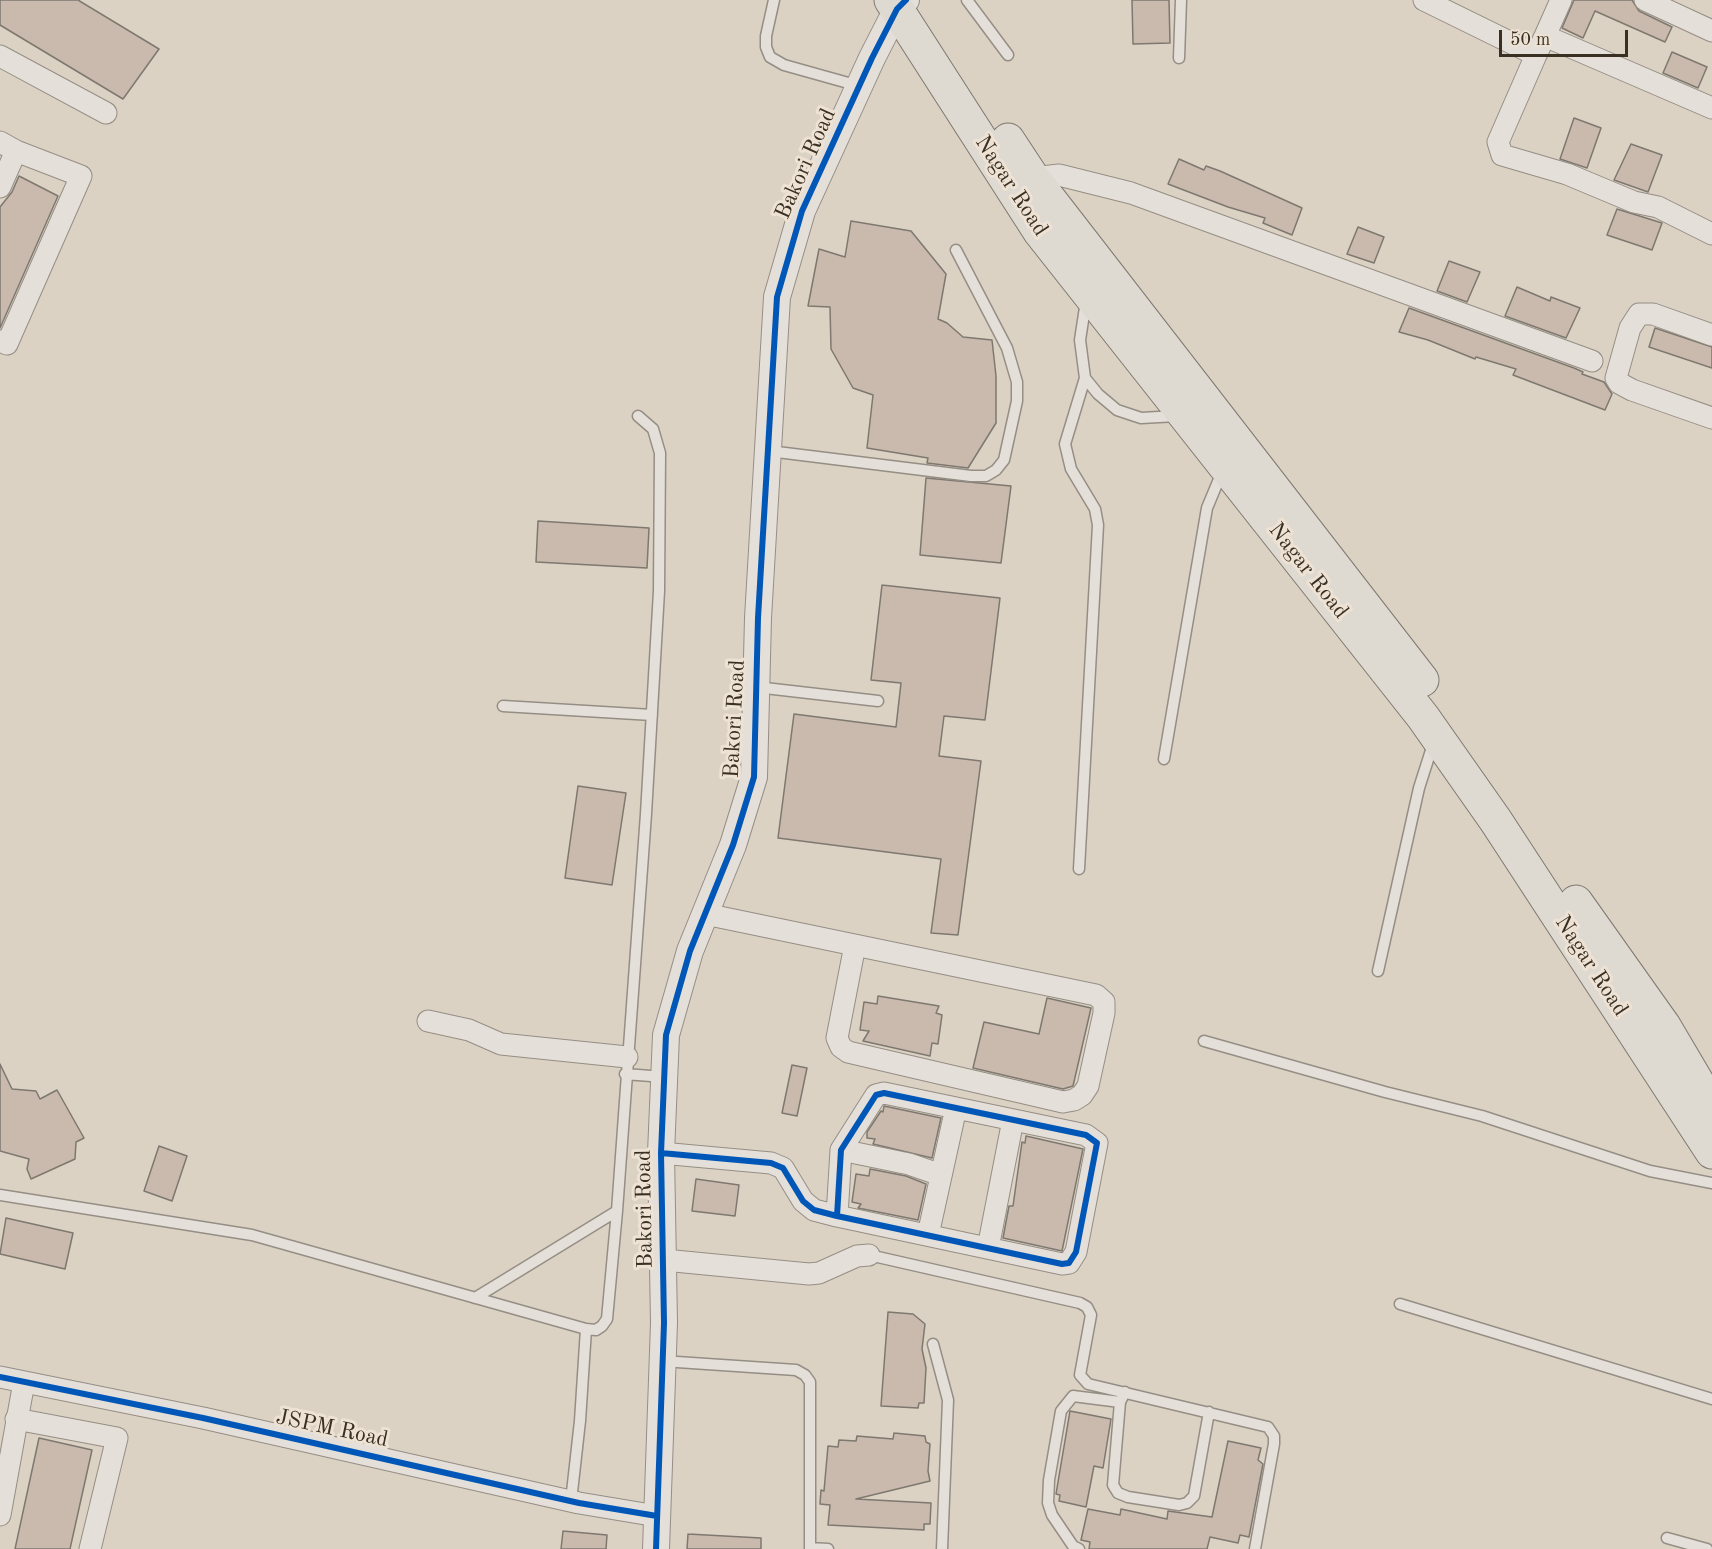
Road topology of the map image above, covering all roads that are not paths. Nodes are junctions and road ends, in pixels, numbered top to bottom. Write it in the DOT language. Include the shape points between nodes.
graph roads {
  1 [pos="774,0"];
  2 [pos="967,0"];
  3 [pos="1180,0"];
  4 [pos="1424,0"];
  5 [pos="1561,0"];
  6 [pos="1645,0"];
  7 [pos="903,2"];
  8 [pos="1712,31"];
  9 [pos="1541,45"];
  10 [pos="1008,55"];
  11 [pos="0,56"];
  12 [pos="1179,58"];
  13 [pos="860,86"];
  14 [pos="1712,108"];
  15 [pos="106,113"];
  16 [pos="8,147"];
  17 [pos="1033,178"];
  18 [pos="0,187"];
  19 [pos="1712,234"];
  20 [pos="956,250"];
  21 [pos="1087,292"];
  22 [pos="1712,335"];
  23 [pos="0,341"];
  24 [pos="1592,361"];
  25 [pos="1084,378"];
  26 [pos="638,416"];
  27 [pos="1185,416"];
  28 [pos="1712,418"];
  29 [pos="769,451"];
  30 [pos="1224,466"];
  31 [pos="756,687"];
  32 [pos="878,701"];
  33 [pos="503,706"];
  34 [pos="652,715"];
  35 [pos="1436,736"];
  36 [pos="1164,759"];
  37 [pos="1079,869"];
  38 [pos="705,914"];
  39 [pos="855,945"];
  40 [pos="1378,971"];
  41 [pos="428,1021"];
  42 [pos="1204,1041"];
  43 [pos="626,1066"];
  44 [pos="664,1077"];
  45 [pos="1712,1107"];
  46 [pos="956,1108"];
  47 [pos="1013,1120"];
  48 [pos="841,1150"];
  49 [pos="1712,1152"];
  50 [pos="661,1153"];
  51 [pos="941,1174"];
  52 [pos="1712,1183"];
  53 [pos="0,1195"];
  54 [pos="617,1211"];
  55 [pos="837,1216"];
  56 [pos="928,1235"];
  57 [pos="988,1248"];
  58 [pos="869,1255"];
  59 [pos="664,1260"];
  60 [pos="475,1298"];
  61 [pos="1400,1304"];
  62 [pos="586,1329"];
  63 [pos="933,1344"];
  64 [pos="662,1361"];
  65 [pos="0,1377"];
  66 [pos="24,1382"];
  67 [pos="1123,1397"];
  68 [pos="1712,1399"];
  69 [pos="1209,1412"];
  70 [pos="16,1419"];
  71 [pos="571,1501"];
  72 [pos="1,1504"];
  73 [pos="657,1516"];
  74 [pos="1667,1538"];
  75 [pos="90,1549"];
  76 [pos="656,1549"];
  77 [pos="810,1549"];
  78 [pos="828,1549"];
  79 [pos="942,1549"];
  80 [pos="1079,1549"];
  81 [pos="1256,1549"];
  82 [pos="1707,1549"];
  1 -- 13 [label="lane" via="766,36 770,57"];
  2 -- 10 [label="lane"];
  3 -- 12 [label="lane"];
  4 -- 9 [label="street"];
  5 -- 9 [label="street"];
  6 -- 8 [label="street"];
  7 -- 13 [label="street, Bakori Road"];
  7 -- 17 [label="highway, Nagar Road"];
  7 -- 21 [label="highway, Nagar Road" via="1040,232"];
  9 -- 14 [label="street"];
  9 -- 19 [label="street" via="1498,142 1502,154 1658,207"];
  11 -- 15 [label="street"];
  13 -- 29 [label="street, Bakori Road" via="802,212 777,297"];
  16 -- 18 [label="street"];
  16 -- 23 [label="street" via="81,176 7,344"];
  17 -- 24 [label="street" via="1059,175 1131,193"];
  17 -- 45 [label="highway, Nagar Road" via="1440,703 1664,1026"];
  20 -- 29 [label="lane" via="1006,348 1017,382 1004,460 996,470 986,476 971,476"];
  21 -- 25 [label="lane" via="1080,340"];
  21 -- 27 [label="highway, Nagar Road"];
  22 -- 28 [label="street" via="1653,314 1640,314 1630,328 1616,378 1632,390"];
  25 -- 27 [label="lane" via="1117,410 1141,418"];
  25 -- 37 [label="lane" via="1065,444 1071,469 1095,509 1098,525"];
  26 -- 34 [label="lane" via="653,429 660,453 661,529"];
  27 -- 30 [label="highway, Nagar Road"];
  29 -- 31 [label="street, Bakori Road"];
  30 -- 35 [label="highway, Nagar Road"];
  30 -- 36 [label="lane" via="1207,508"];
  31 -- 32 [label="lane"];
  31 -- 38 [label="street, Bakori Road" via="754,777 733,845"];
  33 -- 34 [label="lane"];
  34 -- 43 [label="lane"];
  35 -- 40 [label="lane" via="1419,788"];
  35 -- 49 [label="highway, Nagar Road" via="1496,821"];
  38 -- 39 [label="street"];
  38 -- 44 [label="street, Bakori Road" via="675,997 666,1035"];
  39 -- 39 [label="street" via="1096,995 1104,1002 1104,1013 1088,1086 1082,1095 1063,1102 848,1052 840,1047 837,1038"];
  41 -- 43 [label="street" via="469,1030 501,1044"];
  42 -- 52 [label="lane" via="1482,1116 1650,1171"];
  43 -- 44 [label="lane"];
  43 -- 54 [label="lane"];
  44 -- 50 [label="street, Bakori Road"];
  46 -- 47 [label="street"];
  46 -- 48 [label="street" via="884,1093 876,1095"];
  46 -- 51 [label="street"];
  47 -- 57 [label="street"];
  47 -- 57 [label="street" via="1086,1135 1097,1143 1097,1151 1076,1252 1069,1263"];
  48 -- 51 [label="street"];
  48 -- 55 [label="street"];
  50 -- 55 [label="street" via="771,1163 783,1168 803,1201 814,1210"];
  50 -- 59 [label="street, Bakori Road"];
  51 -- 56 [label="street"];
  53 -- 60 [label="lane" via="252,1235"];
  54 -- 60 [label="lane"];
  54 -- 62 [label="lane" via="607,1319 596,1330"];
  55 -- 56 [label="street"];
  56 -- 57 [label="street"];
  58 -- 59 [label="street" via="809,1274"];
  58 -- 67 [label="lane" via="1080,1303 1091,1315 1080,1375 1088,1384"];
  59 -- 64 [label="street, Bakori Road"];
  60 -- 62 [label="lane"];
  61 -- 68 [label="lane"];
  62 -- 71 [label="lane"];
  63 -- 79 [label="lane" via="948,1400"];
  64 -- 73 [label="street, Bakori Road"];
  64 -- 77 [label="lane" via="796,1370 805,1375 810,1382"];
  65 -- 66 [label="street, JSPM Road"];
  66 -- 70 [label="street"];
  66 -- 71 [label="street, JSPM Road"];
  67 -- 69 [label="lane"];
  67 -- 69 [label="lane" via="1113,1485 1118,1493 1128,1497 1179,1505 1194,1496"];
  67 -- 80 [label="lane" via="1073,1396 1060,1412 1048,1503 1052,1515"];
  69 -- 81 [label="lane" via="1268,1427 1274,1436"];
  70 -- 72 [label="street"];
  70 -- 75 [label="street" via="117,1438"];
  71 -- 73 [label="street, JSPM Road"];
  73 -- 76 [label="street, Bakori Road"];
  74 -- 82 [label="lane"];
  77 -- 78 [label="lane"];
}
